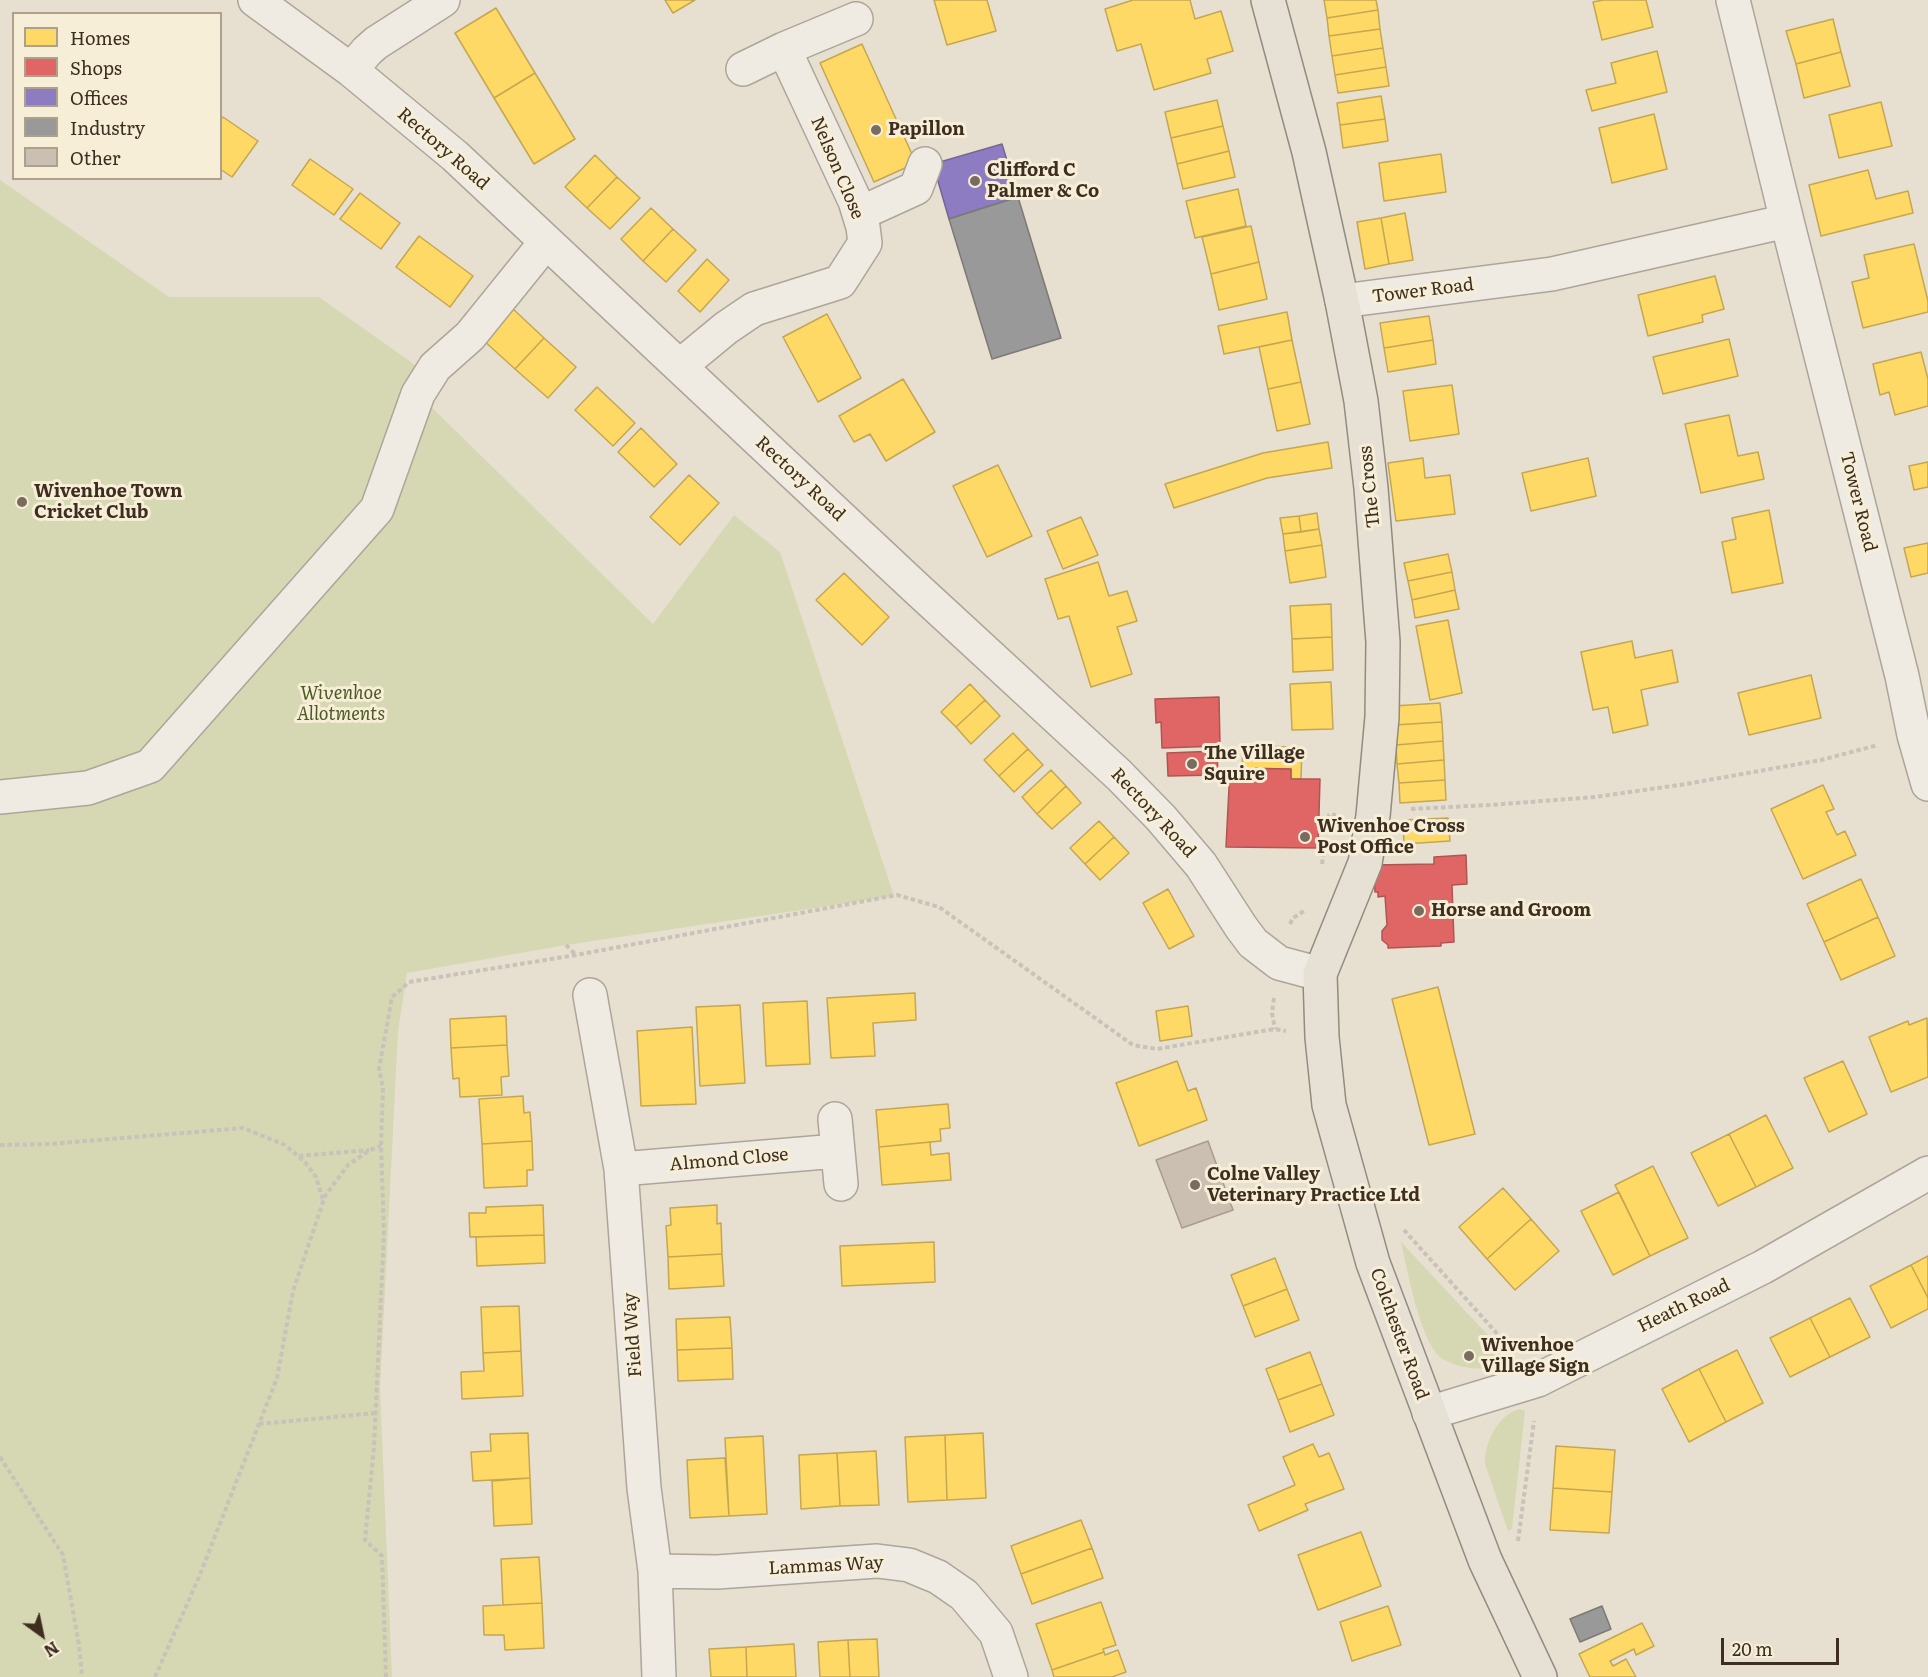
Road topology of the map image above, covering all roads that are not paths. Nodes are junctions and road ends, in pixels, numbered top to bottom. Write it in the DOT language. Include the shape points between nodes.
graph roads {
  1 [pos="255,0"];
  2 [pos="443,0"];
  3 [pos="1268,0"];
  4 [pos="1733,0"];
  5 [pos="856,19"];
  6 [pos="784,49"];
  7 [pos="742,69"];
  8 [pos="351,70"];
  9 [pos="925,164"];
  10 [pos="859,214"];
  11 [pos="1787,221"];
  12 [pos="546,242"];
  13 [pos="1342,301"];
  14 [pos="680,366"];
  15 [pos="1928,784"];
  16 [pos="0,797"];
  17 [pos="1320,974"];
  18 [pos="590,995"];
  19 [pos="835,1119"];
  20 [pos="837,1151"];
  21 [pos="621,1169"];
  22 [pos="1928,1173"];
  23 [pos="841,1184"];
  24 [pos="1429,1413"];
  25 [pos="655,1571"];
  26 [pos="659,1677"];
  27 [pos="1011,1677"];
  28 [pos="1540,1677"];
  1 -- 8 [label="street, Rectory Road"];
  2 -- 8 [label="street" via="376,43"];
  3 -- 13 [label="main road, The Cross" via="1309,153"];
  4 -- 11 [label="street, Tower Road"];
  5 -- 6 [label="street"];
  6 -- 7 [label="street"];
  6 -- 10 [label="street, Nelson Close"];
  8 -- 12 [label="street, Rectory Road" via="455,156"];
  9 -- 10 [label="street" via="916,188"];
  10 -- 14 [label="street, Nelson Close" via="865,243 840,282 754,309"];
  11 -- 13 [label="street, Tower Road" via="1552,274"];
  11 -- 15 [label="street, Tower Road"];
  12 -- 14 [label="street, Rectory Road"];
  12 -- 16 [label="street" via="470,336 435,367 418,394 377,509 150,766 88,788"];
  13 -- 17 [label="main road, The Cross" via="1361,401 1371,488 1382,620 1382,717 1365,863"];
  14 -- 17 [label="street, Rectory Road" via="1119,775 1200,865 1253,943 1279,963"];
  17 -- 24 [label="main road, Colchester Road" via="1329,1105 1373,1263"];
  18 -- 21 [label="street, Field Way"];
  19 -- 20 [label="street"];
  20 -- 21 [label="street, Almond Close"];
  20 -- 23 [label="street"];
  21 -- 25 [label="street, Field Way" via="644,1488"];
  22 -- 24 [label="street, Heath Road" via="1763,1267 1538,1380"];
  24 -- 28 [label="main road, Colchester Road" via="1485,1560"];
  25 -- 26 [label="street, Field Way"];
  25 -- 27 [label="street, Lammas Way" via="717,1572 877,1561 909,1565 938,1577 964,1595 996,1633"];
}
